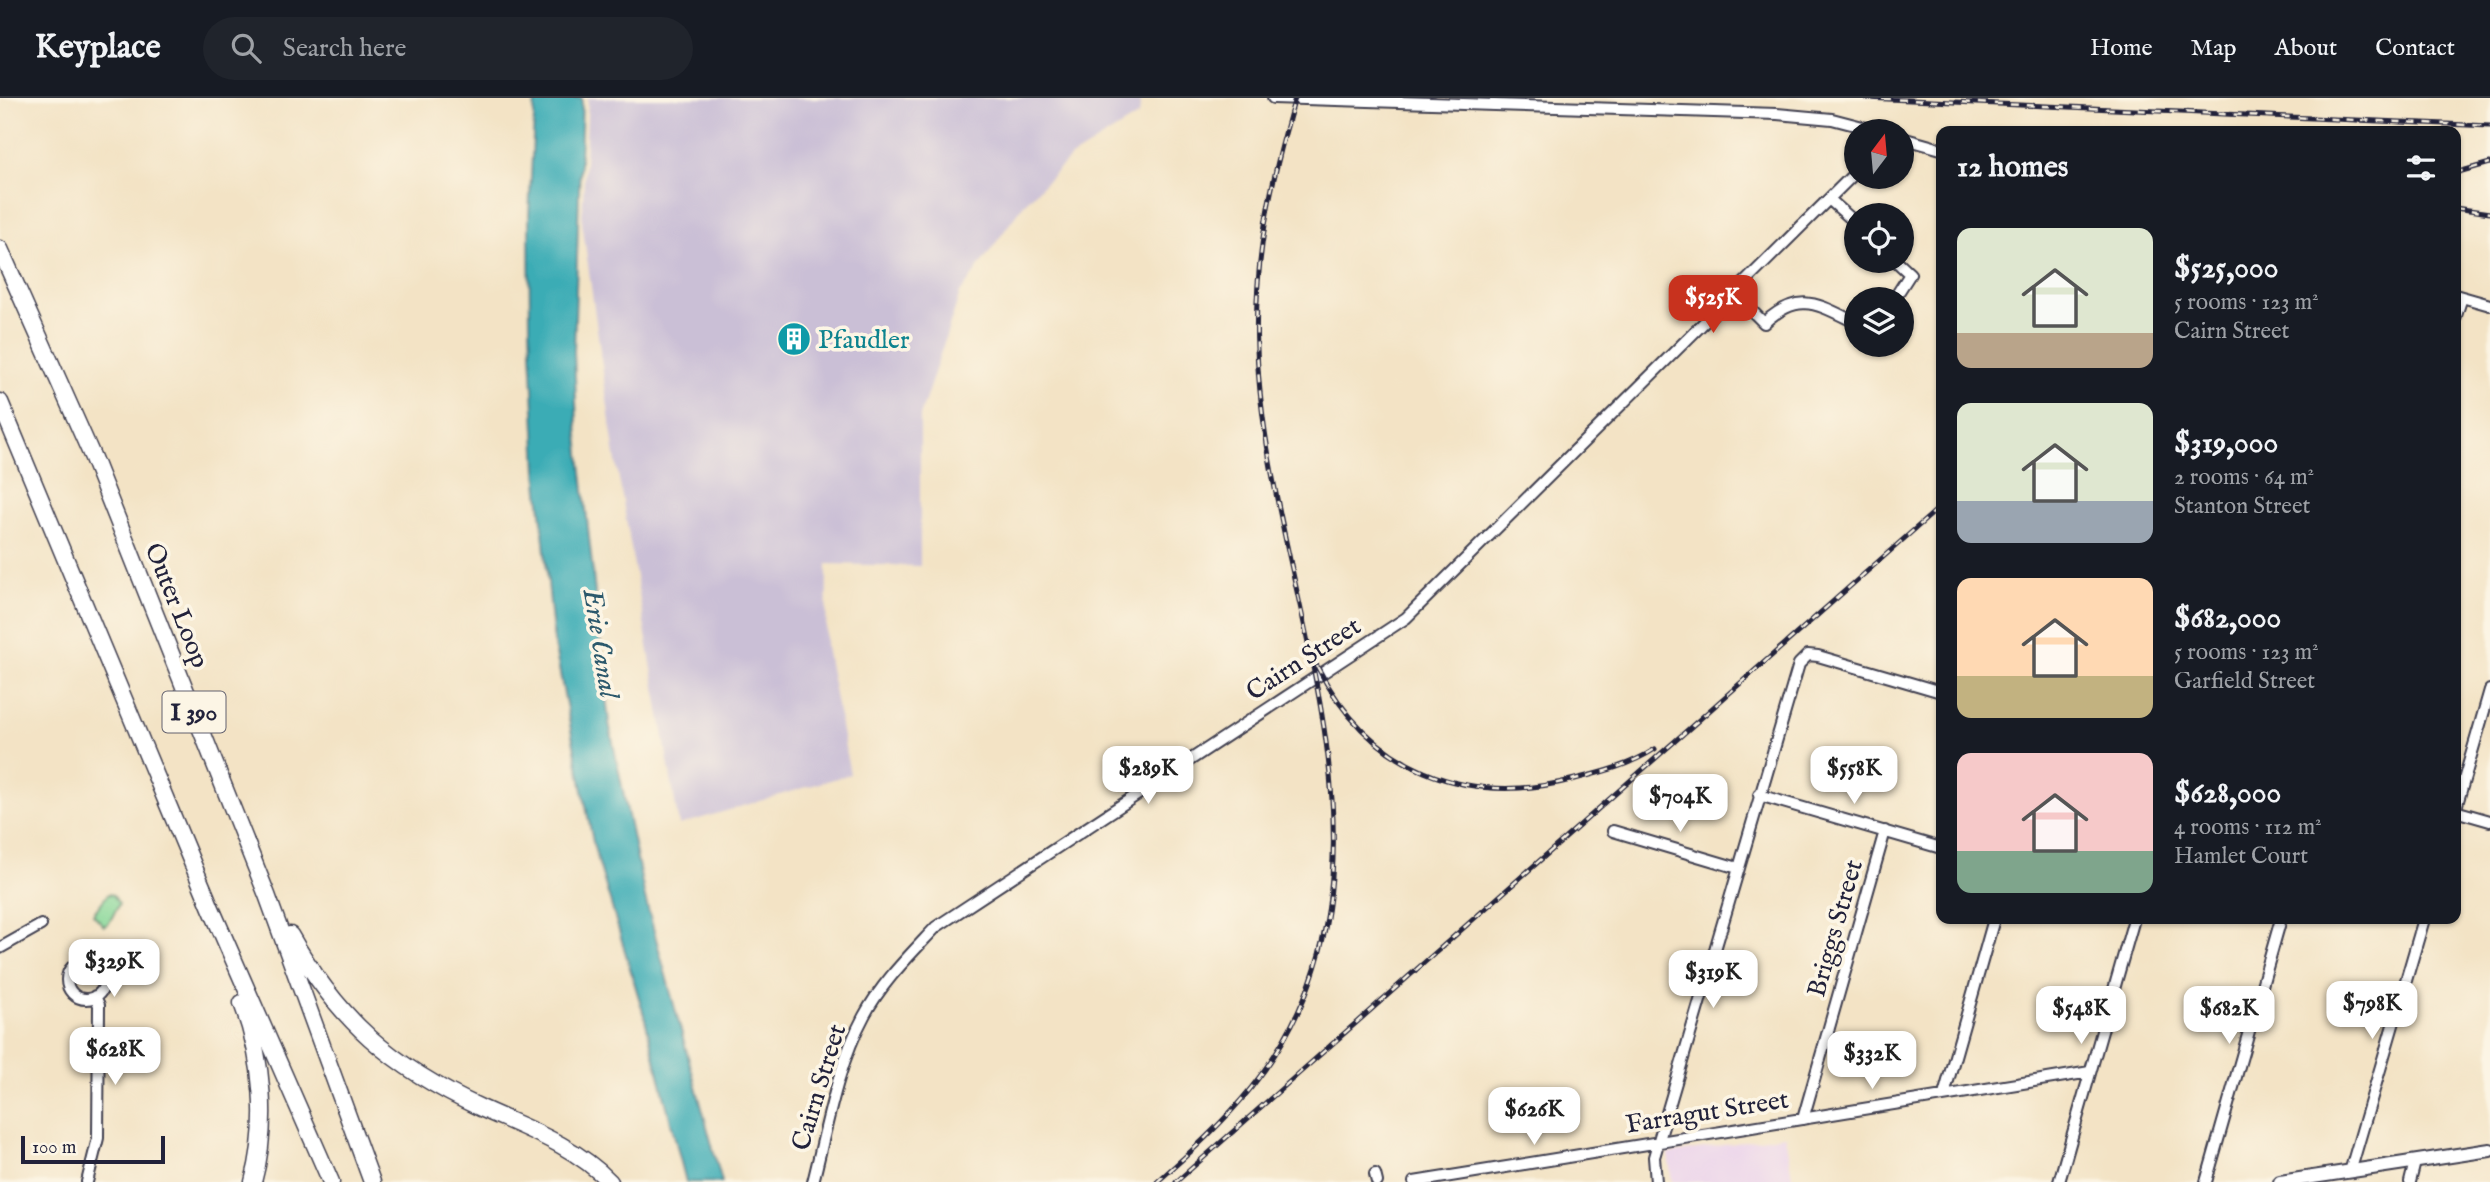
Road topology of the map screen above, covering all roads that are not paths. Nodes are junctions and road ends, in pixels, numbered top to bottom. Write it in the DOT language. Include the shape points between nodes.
graph roads {
  1 [pos="1273,98"];
  2 [pos="1844,122"];
  3 [pos="1914,141"];
  4 [pos="1936,148"];
  5 [pos="1844,184"];
  6 [pos="1829,199"];
  7 [pos="1844,212"];
  8 [pos="0,249"];
  9 [pos="1734,293"];
  10 [pos="2461,297"];
  11 [pos="2490,305"];
  12 [pos="1844,317"];
  13 [pos="0,402"];
  14 [pos="2490,690"];
  15 [pos="1936,691"];
  16 [pos="2461,790"];
  17 [pos="1759,795"];
  18 [pos="2461,813"];
  19 [pos="2490,821"];
  20 [pos="1613,831"];
  21 [pos="1885,831"];
  22 [pos="1936,846"];
  23 [pos="1738,868"];
  24 [pos="267,895"];
  25 [pos="211,908"];
  26 [pos="1993,924"];
  27 [pos="2133,924"];
  28 [pos="2280,924"];
  29 [pos="2423,924"];
  30 [pos="41,925"];
  31 [pos="0,948"];
  32 [pos="94,996"];
  33 [pos="2090,1072"];
  34 [pos="1944,1095"];
  35 [pos="1803,1119"];
  36 [pos="1658,1142"];
  37 [pos="2490,1150"];
  38 [pos="2415,1162"];
  39 [pos="2350,1171"];
  40 [pos="2288,1181"];
  41 [pos="86,1182"];
  42 [pos="253,1182"];
  43 [pos="331,1182"];
  44 [pos="372,1182"];
  45 [pos="610,1182"];
  46 [pos="813,1182"];
  47 [pos="1414,1182"];
  48 [pos="1656,1182"];
  49 [pos="2059,1182"];
  50 [pos="2206,1182"];
  51 [pos="2410,1182"];
  1 -- 2 [label="street" via="1777,114"];
  3 -- 4 [label="street"];
  5 -- 6 [label="street, Cairn Street"];
  6 -- 7 [label="street"];
  6 -- 9 [label="street, Cairn Street"];
  8 -- 24 [label="highway, Outer Loop / I 390" via="93,458"];
  9 -- 12 [label="street" via="1763,323 1781,308 1799,302 1814,303"];
  9 -- 46 [label="street, Cairn Street" via="1406,618 936,928 894,972 863,1017 844,1065"];
  10 -- 11 [label="street"];
  13 -- 25 [label="highway, I 390"];
  14 -- 16 [label="street"];
  15 -- 17 [label="street" via="1818,656 1803,658"];
  17 -- 21 [label="street"];
  17 -- 23 [label="street"];
  18 -- 19 [label="street"];
  20 -- 23 [label="street"];
  21 -- 22 [label="street"];
  21 -- 35 [label="street, Briggs Street"];
  23 -- 36 [label="street"];
  24 -- 44 [label="highway, Outer Loop / I 390"];
  24 -- 45 [label="highway" via="322,988 374,1044 435,1086 564,1145"];
  25 -- 42 [label="highway" via="256,1051 261,1115"];
  25 -- 43 [label="highway, I 390"];
  26 -- 34 [label="street"];
  27 -- 33 [label="street"];
  28 -- 50 [label="street"];
  29 -- 39 [label="street"];
  30 -- 31 [label="street"];
  32 -- 41 [label="street" via="99,1005 97,1138"];
  33 -- 34 [label="street, Farragut Street"];
  33 -- 49 [label="street"];
  34 -- 35 [label="street, Farragut Street"];
  35 -- 36 [label="street, Farragut Street"];
  36 -- 47 [label="street, Farragut Street"];
  36 -- 48 [label="street" via="1653,1163"];
  37 -- 38 [label="main road"];
  38 -- 39 [label="main road"];
  38 -- 51 [label="street"];
  39 -- 40 [label="main road"];
}
